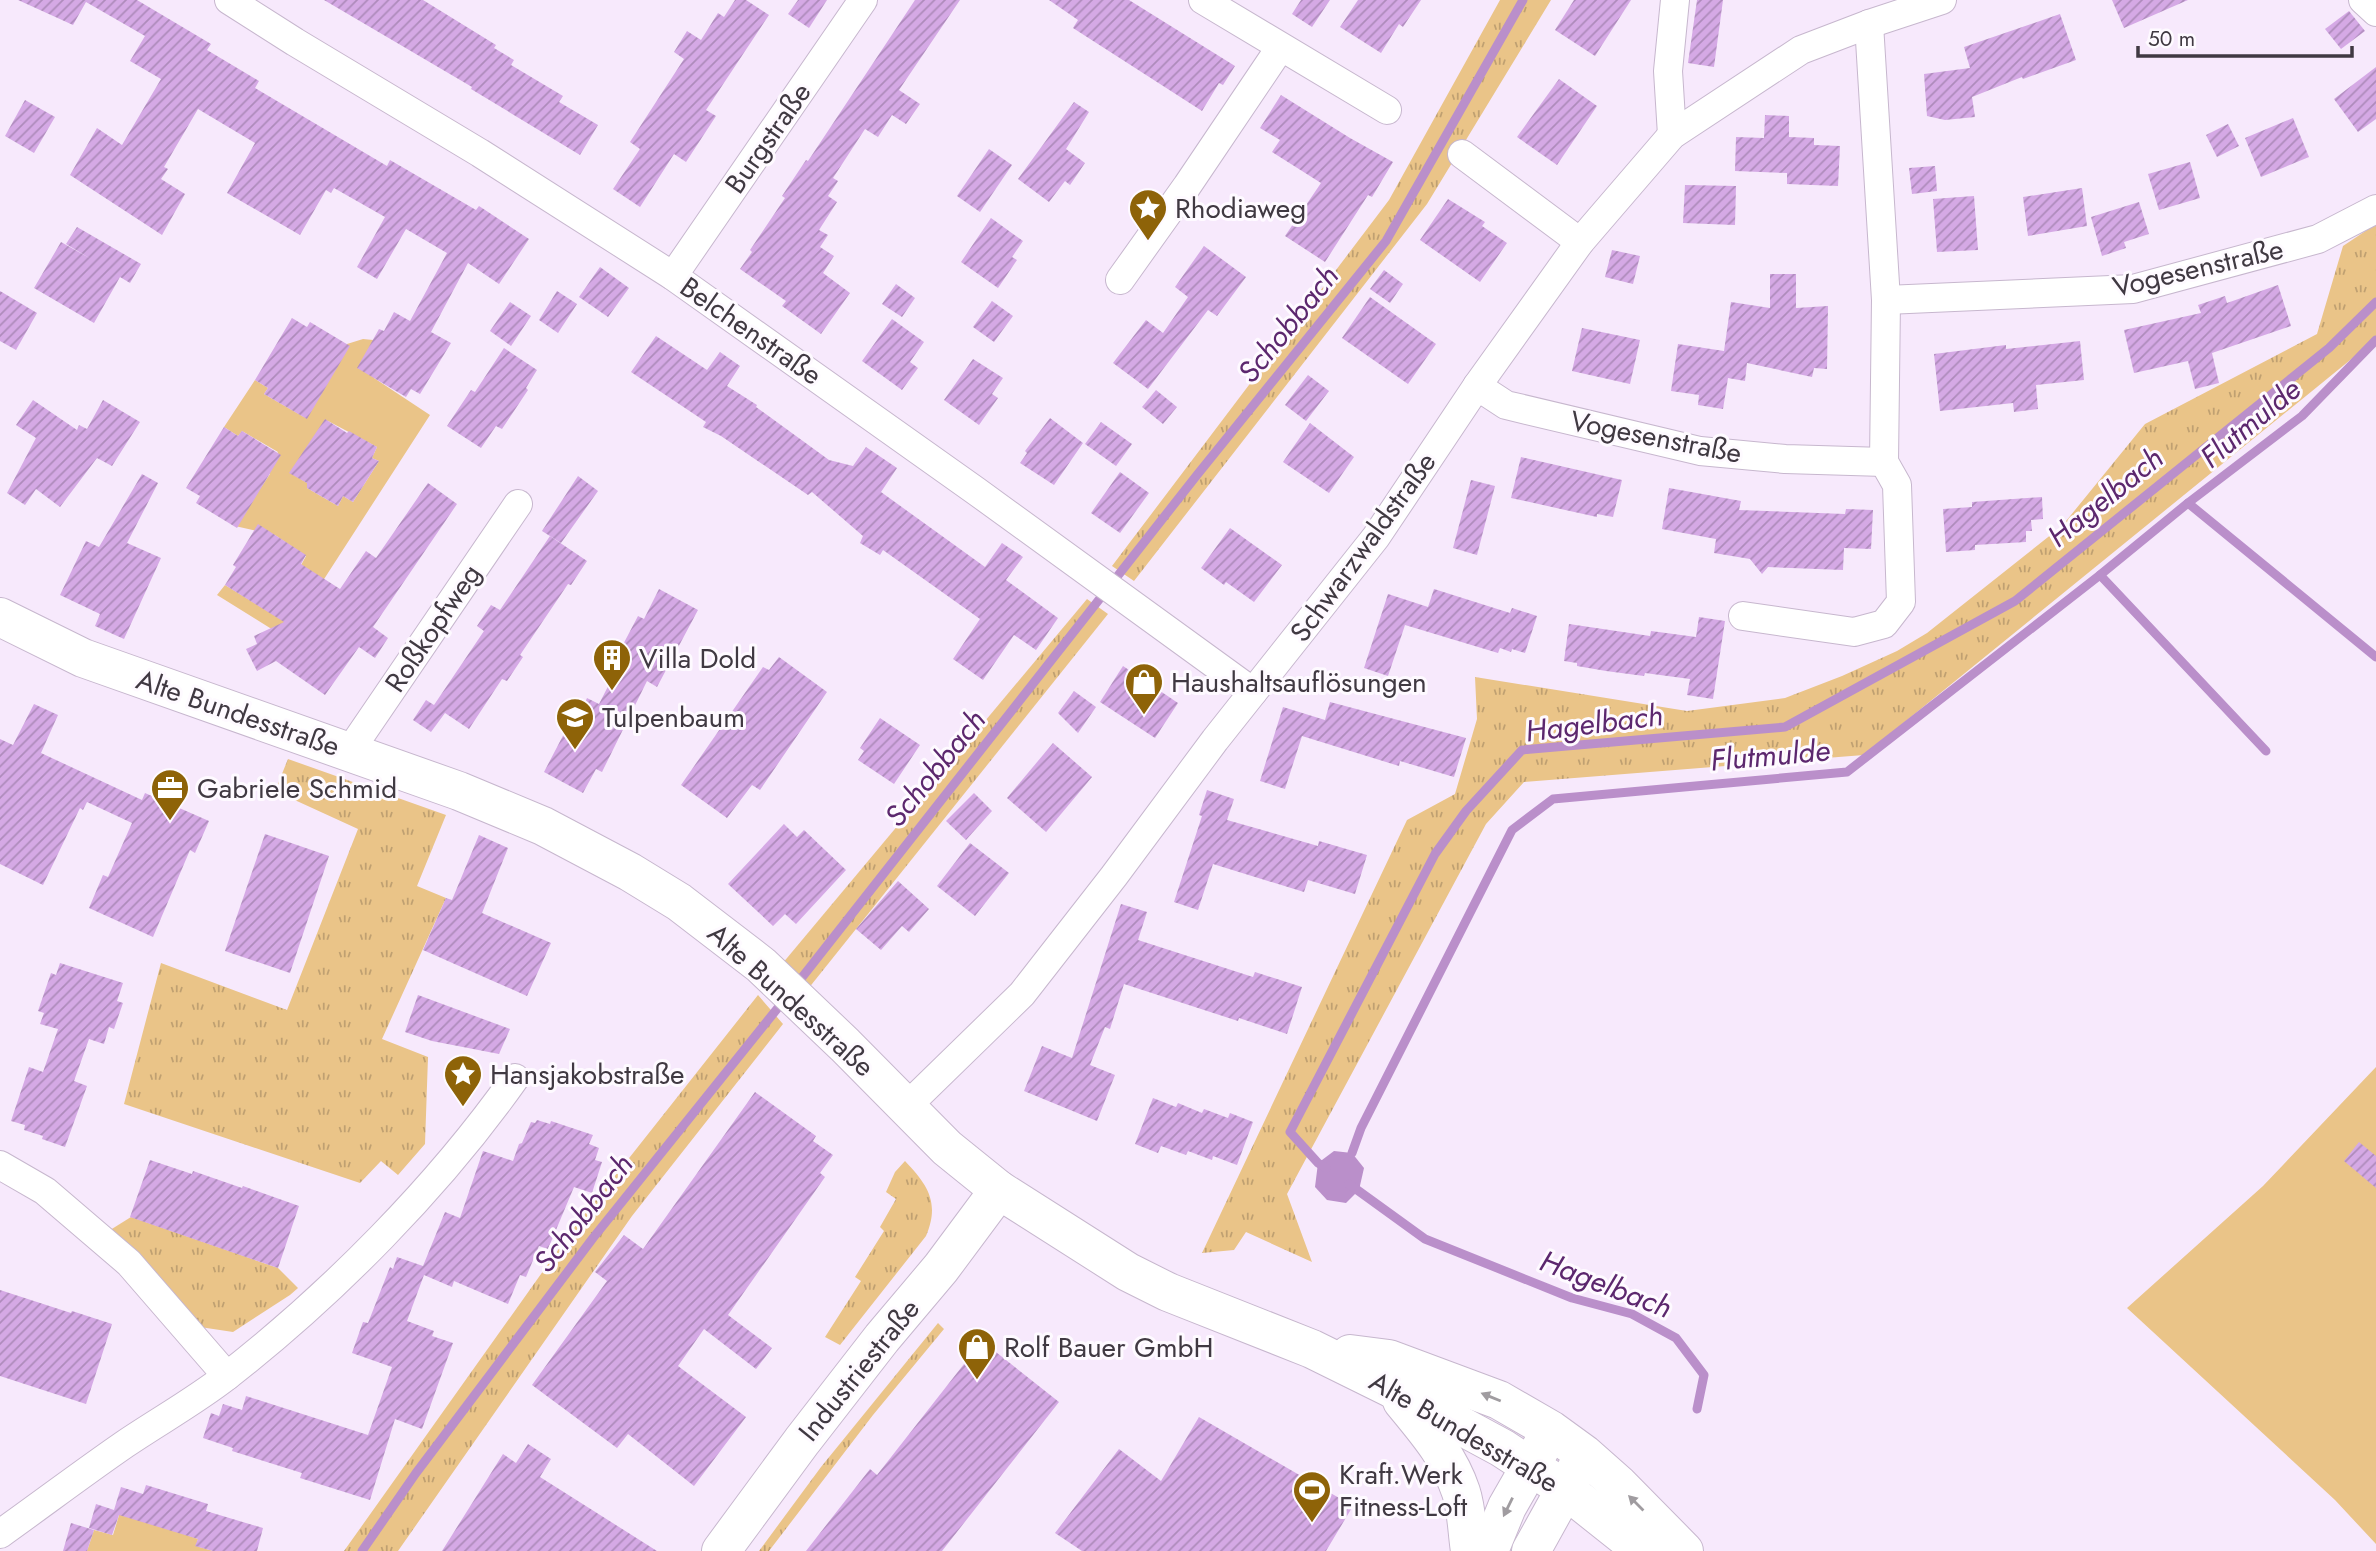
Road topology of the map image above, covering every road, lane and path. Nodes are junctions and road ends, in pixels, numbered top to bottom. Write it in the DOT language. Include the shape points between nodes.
graph roads {
  1 [pos="229,0"];
  2 [pos="863,0"];
  3 [pos="1203,0"];
  4 [pos="1675,0"];
  5 [pos="1942,0"];
  6 [pos="2363,0"];
  7 [pos="2376,12"];
  8 [pos="1869,24"];
  9 [pos="1280,48"];
  10 [pos="1387,110"];
  11 [pos="1672,135"];
  12 [pos="1462,154"];
  13 [pos="2376,209"];
  14 [pos="1580,242"];
  15 [pos="673,276"];
  16 [pos="1119,280"];
  17 [pos="1886,300"];
  18 [pos="1477,386"];
  19 [pos="1884,463"];
  20 [pos="518,504"];
  21 [pos="1743,616"];
  22 [pos="0,617"];
  23 [pos="1253,692"];
  24 [pos="349,752"];
  25 [pos="514,1078"];
  26 [pos="906,1107"];
  27 [pos="0,1165"];
  28 [pos="999,1190"];
  29 [pos="1312,1349"];
  30 [pos="227,1376"];
  31 [pos="1391,1388"];
  32 [pos="1551,1430"];
  33 [pos="1584,1454"];
  34 [pos="1531,1465"];
  35 [pos="1565,1489"];
  36 [pos="0,1534"];
  37 [pos="721,1551"];
  38 [pos="1471,1551"];
  39 [pos="1489,1551"];
  40 [pos="1531,1551"];
  41 [pos="1643,1551"];
  42 [pos="1684,1551"];
  1 -- 15 [label="street, Belchenstraße"];
  2 -- 15 [label="street, Burgstraße"];
  3 -- 9 [label="street"];
  4 -- 11 [label="street" via="1668,71"];
  5 -- 8 [label="street, Schwarzwaldstraße"];
  6 -- 7 [label="street"];
  8 -- 11 [label="street, Schwarzwaldstraße" via="1801,50"];
  8 -- 17 [label="street"];
  9 -- 10 [label="street"];
  9 -- 16 [label="street"];
  11 -- 14 [label="street, Schwarzwaldstraße"];
  12 -- 14 [label="street"];
  13 -- 17 [label="street, Vogesenstraße" via="2318,239 2133,289"];
  14 -- 18 [label="street, Schwarzwaldstraße"];
  15 -- 23 [label="street, Belchenstraße"];
  17 -- 19 [label="street"];
  18 -- 19 [label="street, Vogesenstraße" via="1506,405 1700,451"];
  18 -- 23 [label="street, Schwarzwaldstraße" via="1376,537"];
  19 -- 21 [label="street" via="1897,485 1901,602 1884,624 1854,632"];
  20 -- 24 [label="street, Roßkopfweg"];
  22 -- 24 [label="street, Alte Bundesstraße" via="83,658"];
  23 -- 26 [label="street, Schwarzwaldstraße" via="1022,994"];
  24 -- 26 [label="street, Alte Bundesstraße" via="543,826 679,902 786,989"];
  25 -- 30 [label="street" via="436,1178 375,1244"];
  26 -- 28 [label="street, Alte Bundesstraße"];
  27 -- 30 [label="street" via="45,1192 129,1263"];
  28 -- 29 [label="street, Alte Bundesstraße" via="1128,1272"];
  28 -- 37 [label="street, Industriestraße"];
  29 -- 31 [label="street, Alte Bundesstraße"];
  32 -- 29 [label="street, Alte Bundesstraße, one-way" via="1499,1400 1390,1359"];
  30 -- 36 [label="street"];
  31 -- 34 [label="street, Alte Bundesstraße"];
  31 -- 38 [label="street" via="1450,1464 1462,1494"];
  32 -- 33 [label="street, Alte Bundesstraße"];
  32 -- 34 [label="street"];
  33 -- 35 [label="street"];
  42 -- 33 [label="street, Alte Bundesstraße, one-way"];
  34 -- 35 [label="street, Alte Bundesstraße"];
  34 -- 39 [label="street, one-way"];
  35 -- 40 [label="street"];
  35 -- 41 [label="street, Alte Bundesstraße"];
}
